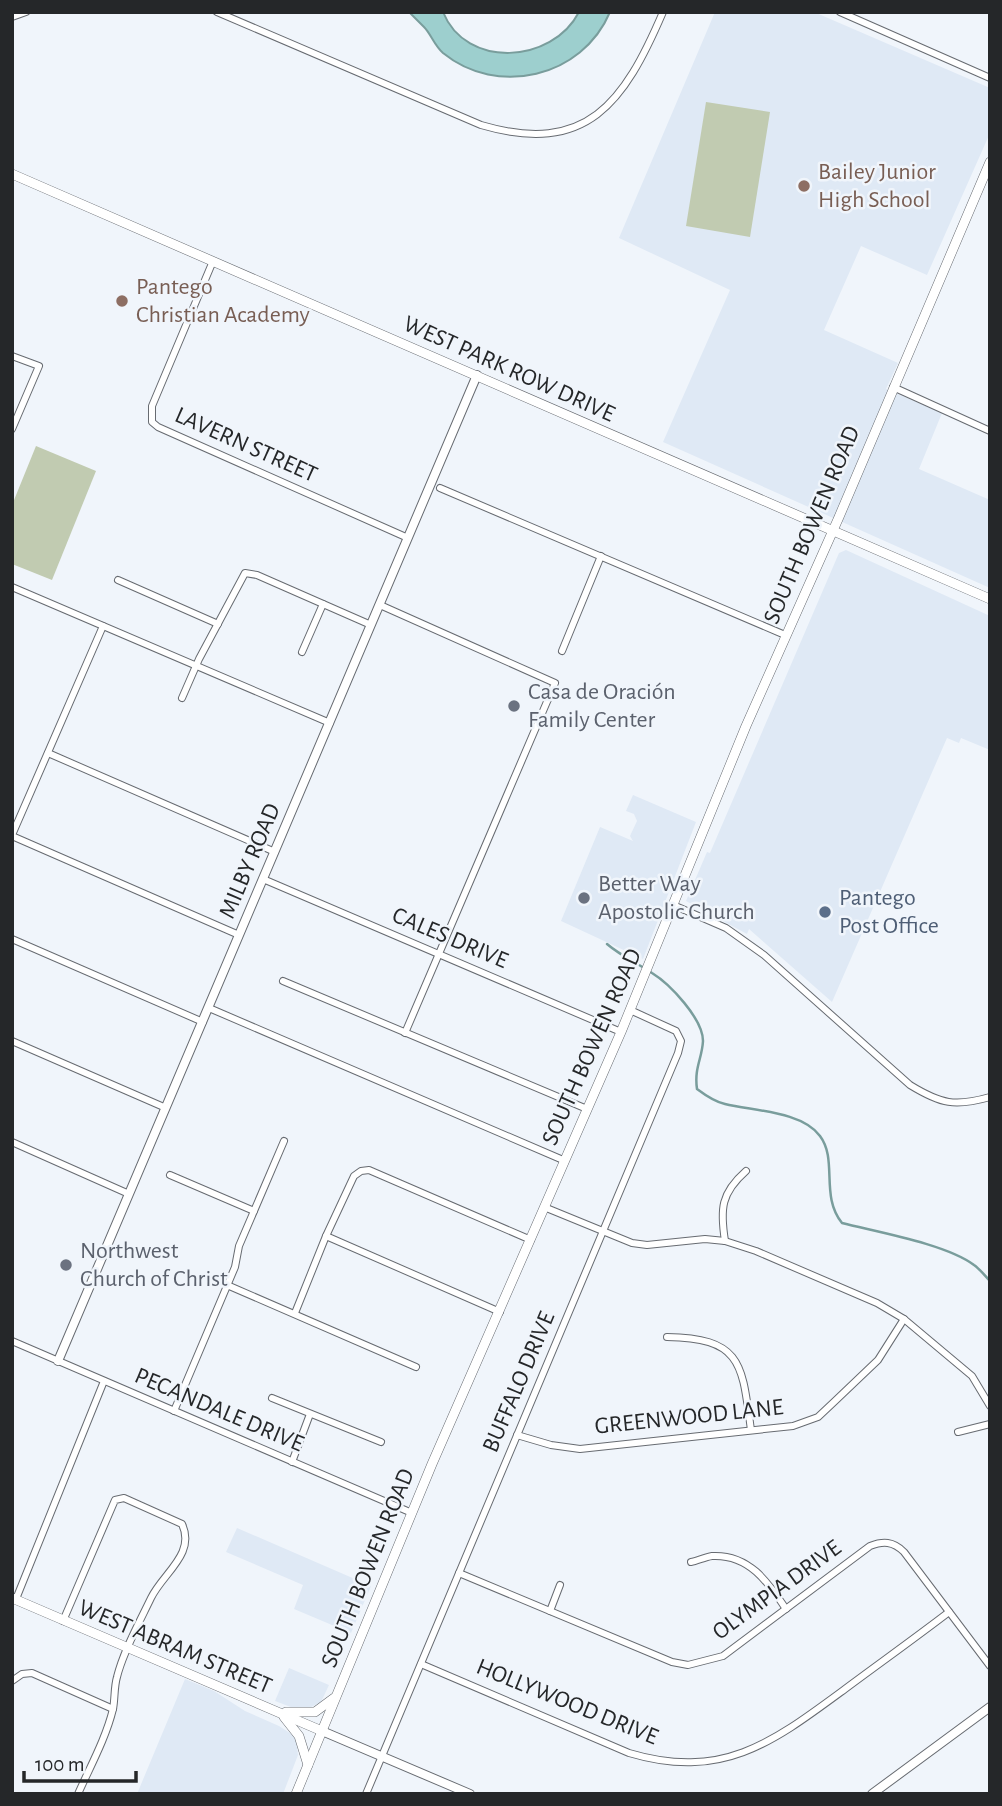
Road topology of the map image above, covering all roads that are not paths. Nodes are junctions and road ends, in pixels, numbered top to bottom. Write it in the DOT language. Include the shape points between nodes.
graph roads {
  1 [pos="26,12"];
  2 [pos="218,12"];
  3 [pos="663,12"];
  4 [pos="840,12"];
  5 [pos="12,17"];
  6 [pos="990,78"];
  7 [pos="990,162"];
  8 [pos="12,174"];
  9 [pos="213,261"];
  10 [pos="12,356"];
  11 [pos="477,375"];
  12 [pos="893,387"];
  13 [pos="12,429"];
  14 [pos="990,431"];
  15 [pos="440,488"];
  16 [pos="833,531"];
  17 [pos="408,538"];
  18 [pos="601,556"];
  19 [pos="118,580"];
  20 [pos="12,587"];
  21 [pos="990,599"];
  22 [pos="323,604"];
  23 [pos="380,605"];
  24 [pos="218,624"];
  25 [pos="371,625"];
  26 [pos="103,626"];
  27 [pos="785,635"];
  28 [pos="562,651"];
  29 [pos="302,652"];
  30 [pos="195,667"];
  31 [pos="182,698"];
  32 [pos="330,723"];
  33 [pos="48,753"];
  34 [pos="12,836"];
  35 [pos="275,852"];
  36 [pos="263,879"];
  37 [pos="673,905"];
  38 [pos="239,935"];
  39 [pos="12,939"];
  40 [pos="438,954"];
  41 [pos="283,981"];
  42 [pos="209,1008"];
  43 [pos="631,1010"];
  44 [pos="203,1022"];
  45 [pos="621,1032"];
  46 [pos="405,1033"];
  47 [pos="12,1041"];
  48 [pos="990,1097"];
  49 [pos="166,1108"];
  50 [pos="587,1109"];
  51 [pos="12,1142"];
  52 [pos="284,1142"];
  53 [pos="563,1160"];
  54 [pos="746,1171"];
  55 [pos="170,1175"];
  56 [pos="129,1194"];
  57 [pos="544,1207"];
  58 [pos="254,1211"];
  59 [pos="603,1232"];
  60 [pos="326,1237"];
  61 [pos="531,1240"];
  62 [pos="725,1241"];
  63 [pos="227,1285"];
  64 [pos="500,1312"];
  65 [pos="295,1313"];
  66 [pos="904,1319"];
  67 [pos="667,1337"];
  68 [pos="12,1341"];
  69 [pos="58,1361"];
  70 [pos="416,1367"];
  71 [pos="104,1381"];
  72 [pos="272,1398"];
  73 [pos="990,1406"];
  74 [pos="174,1411"];
  75 [pos="310,1414"];
  76 [pos="990,1424"];
  77 [pos="751,1430"];
  78 [pos="958,1432"];
  79 [pos="517,1435"];
  80 [pos="381,1442"];
  81 [pos="292,1462"];
  82 [pos="412,1513"];
  83 [pos="691,1562"];
  84 [pos="458,1573"];
  85 [pos="560,1585"];
  86 [pos="14,1599"];
  87 [pos="786,1609"];
  88 [pos="550,1611"];
  89 [pos="949,1612"];
  90 [pos="63,1621"];
  91 [pos="128,1648"];
  92 [pos="421,1664"];
  93 [pos="990,1666"];
  94 [pos="12,1681"];
  95 [pos="337,1695"];
  96 [pos="990,1707"];
  97 [pos="113,1709"];
  98 [pos="277,1712"];
  99 [pos="322,1731"];
  100 [pos="382,1756"];
  101 [pos="308,1765"];
  102 [pos="78,1794"];
  103 [pos="296,1794"];
  104 [pos="366,1794"];
  105 [pos="470,1794"];
  106 [pos="872,1794"];
  1 -- 5 [label="street"];
  2 -- 3 [label="street" via="481,125 540,135 560,133 604,110 636,69"];
  4 -- 6 [label="street"];
  7 -- 12 [label="main road, SOUTH BOWEN ROAD"];
  8 -- 9 [label="main road, WEST PARK ROW DRIVE"];
  9 -- 11 [label="main road, WEST PARK ROW DRIVE"];
  9 -- 17 [label="street, LAVERN STREET" via="152,406 152,422"];
  10 -- 13 [label="street" via="39,366"];
  11 -- 16 [label="main road, WEST PARK ROW DRIVE"];
  11 -- 17 [label="street, MILBY ROAD"];
  12 -- 14 [label="street"];
  12 -- 16 [label="main road, SOUTH BOWEN ROAD"];
  15 -- 18 [label="street"];
  16 -- 21 [label="main road, WEST PARK ROW DRIVE"];
  16 -- 27 [label="main road, SOUTH BOWEN ROAD"];
  17 -- 23 [label="street, MILBY ROAD"];
  18 -- 27 [label="street"];
  18 -- 28 [label="street"];
  19 -- 24 [label="street"];
  20 -- 26 [label="street"];
  22 -- 24 [label="street" via="247,573"];
  22 -- 25 [label="street"];
  22 -- 29 [label="street"];
  23 -- 25 [label="street, MILBY ROAD"];
  23 -- 40 [label="street" via="555,683"];
  24 -- 30 [label="street"];
  25 -- 32 [label="street, MILBY ROAD"];
  26 -- 30 [label="street"];
  26 -- 33 [label="street"];
  27 -- 37 [label="main road, SOUTH BOWEN ROAD"];
  30 -- 31 [label="street"];
  30 -- 32 [label="street"];
  32 -- 35 [label="street, MILBY ROAD"];
  33 -- 34 [label="street"];
  33 -- 35 [label="street"];
  34 -- 38 [label="street"];
  35 -- 36 [label="street, MILBY ROAD"];
  36 -- 38 [label="street, MILBY ROAD"];
  36 -- 40 [label="street, CALES DRIVE"];
  37 -- 43 [label="main road, SOUTH BOWEN ROAD"];
  37 -- 48 [label="street" via="726,928 765,955 912,1086 933,1099 950,1104"];
  38 -- 42 [label="street, MILBY ROAD"];
  39 -- 44 [label="street"];
  40 -- 45 [label="street, CALES DRIVE"];
  40 -- 46 [label="street"];
  41 -- 46 [label="street"];
  42 -- 44 [label="street, MILBY ROAD"];
  42 -- 53 [label="street"];
  43 -- 45 [label="main road, SOUTH BOWEN ROAD"];
  43 -- 59 [label="street, BUFFALO DRIVE" via="670,1027 681,1041"];
  44 -- 49 [label="street, MILBY ROAD"];
  45 -- 50 [label="main road, SOUTH BOWEN ROAD"];
  46 -- 50 [label="street"];
  47 -- 49 [label="street"];
  49 -- 56 [label="street, MILBY ROAD"];
  50 -- 53 [label="main road, SOUTH BOWEN ROAD"];
  51 -- 56 [label="street"];
  52 -- 58 [label="street"];
  53 -- 57 [label="main road, SOUTH BOWEN ROAD"];
  54 -- 62 [label="street" via="724,1200"];
  55 -- 58 [label="street"];
  56 -- 69 [label="street, MILBY ROAD"];
  57 -- 59 [label="street"];
  57 -- 61 [label="main road, SOUTH BOWEN ROAD"];
  58 -- 63 [label="street"];
  59 -- 62 [label="street" via="647,1245"];
  59 -- 79 [label="street, BUFFALO DRIVE"];
  60 -- 61 [label="street" via="354,1176 369,1170"];
  60 -- 64 [label="street"];
  60 -- 65 [label="street"];
  61 -- 64 [label="main road, SOUTH BOWEN ROAD"];
  62 -- 66 [label="street" via="877,1303"];
  63 -- 65 [label="street"];
  63 -- 74 [label="street"];
  64 -- 82 [label="main road, SOUTH BOWEN ROAD"];
  65 -- 70 [label="street"];
  66 -- 73 [label="street" via="972,1376"];
  66 -- 77 [label="street, GREENWOOD LANE" via="878,1360 818,1417 793,1426"];
  67 -- 77 [label="street" via="711,1341 728,1351 740,1367"];
  68 -- 69 [label="street, PECANDALE DRIVE"];
  69 -- 71 [label="street, PECANDALE DRIVE"];
  71 -- 74 [label="street, PECANDALE DRIVE"];
  71 -- 86 [label="street"];
  72 -- 75 [label="street"];
  74 -- 81 [label="street, PECANDALE DRIVE"];
  75 -- 80 [label="street"];
  75 -- 81 [label="street"];
  76 -- 78 [label="street"];
  77 -- 79 [label="street, GREENWOOD LANE" via="580,1449"];
  79 -- 84 [label="street, BUFFALO DRIVE"];
  81 -- 82 [label="street, PECANDALE DRIVE"];
  82 -- 95 [label="main road, SOUTH BOWEN ROAD"];
  83 -- 87 [label="street" via="713,1556 755,1569"];
  84 -- 88 [label="street, OLYMPIA DRIVE"];
  84 -- 92 [label="street, BUFFALO DRIVE"];
  85 -- 88 [label="street"];
  86 -- 90 [label="main road, WEST ABRAM STREET"];
  87 -- 88 [label="street, OLYMPIA DRIVE" via="723,1656 688,1665"];
  87 -- 89 [label="street, OLYMPIA DRIVE" via="870,1546 890,1543 904,1552"];
  89 -- 92 [label="street, HOLLYWOOD DRIVE" via="772,1740 742,1754 692,1763 629,1753"];
  89 -- 93 [label="street, OLYMPIA DRIVE"];
  90 -- 91 [label="main road, WEST ABRAM STREET"];
  90 -- 91 [label="street" via="115,1500 124,1498 179,1521 187,1542 175,1567 156,1588"];
  91 -- 97 [label="street" via="117,1676"];
  91 -- 98 [label="main road, WEST ABRAM STREET"];
  92 -- 100 [label="street, BUFFALO DRIVE"];
  94 -- 97 [label="street" via="32,1674"];
  95 -- 98 [label="main road" via="315,1712"];
  95 -- 99 [label="main road, SOUTH BOWEN ROAD"];
  96 -- 106 [label="street"];
  97 -- 102 [label="street"];
  98 -- 99 [label="main road, WEST ABRAM STREET"];
  98 -- 101 [label="main road" via="299,1736"];
  99 -- 100 [label="street"];
  99 -- 101 [label="main road, SOUTH BOWEN ROAD"];
  100 -- 104 [label="street, BUFFALO DRIVE"];
  100 -- 105 [label="street"];
  101 -- 103 [label="main road, SOUTH BOWEN ROAD"];
}
